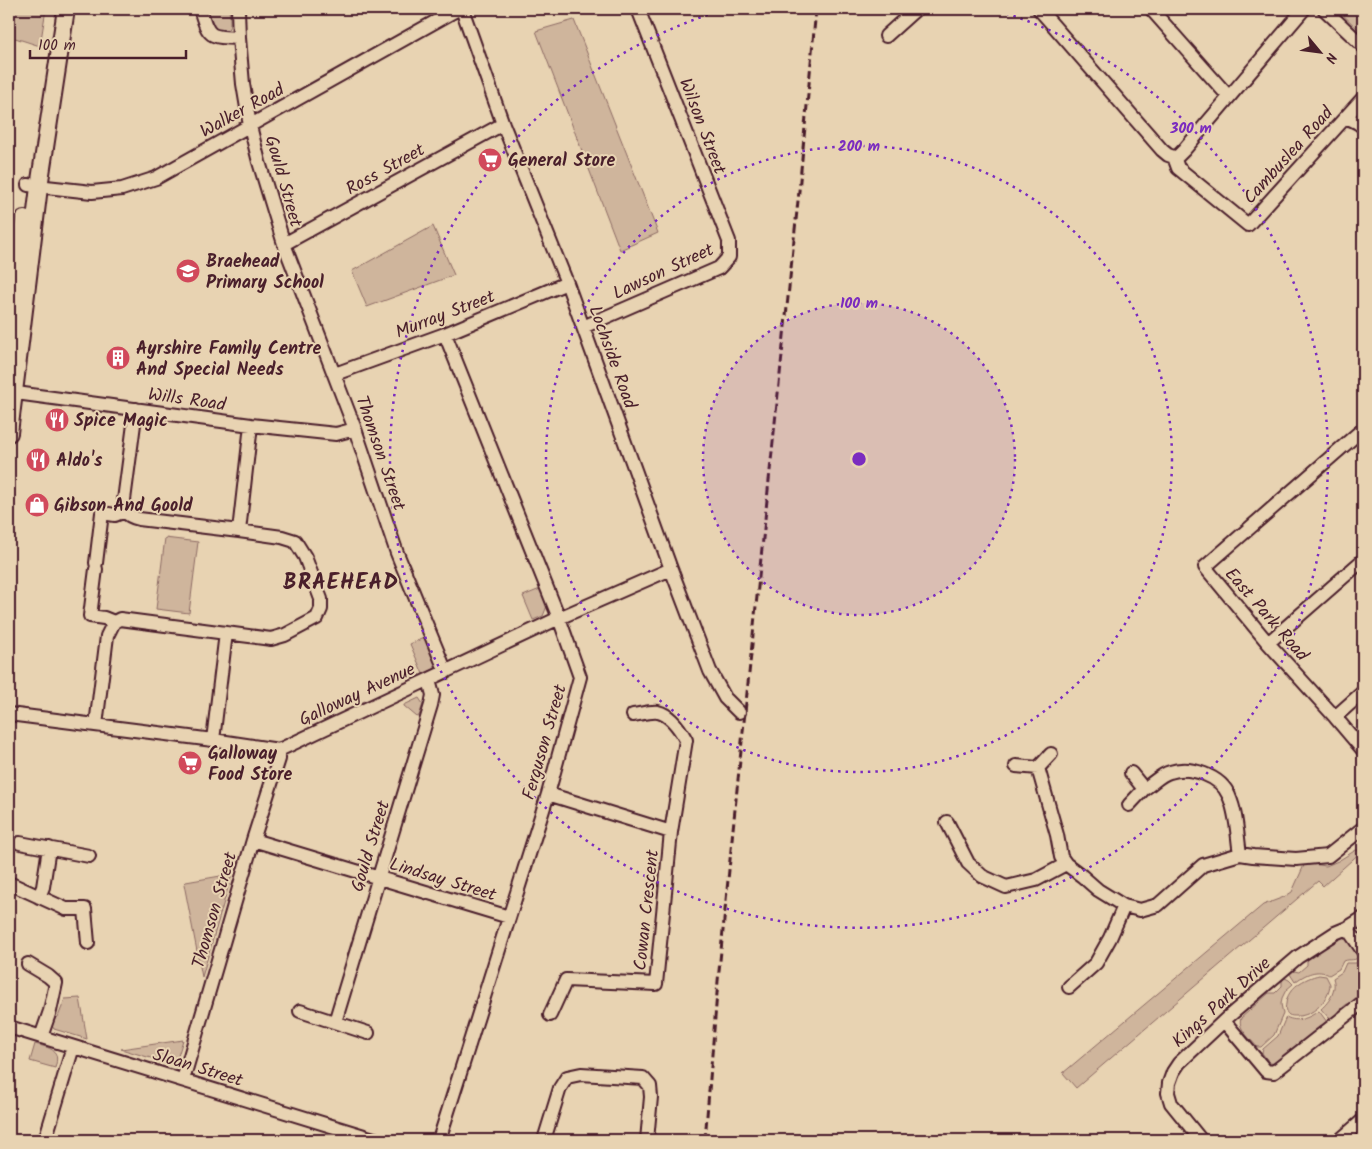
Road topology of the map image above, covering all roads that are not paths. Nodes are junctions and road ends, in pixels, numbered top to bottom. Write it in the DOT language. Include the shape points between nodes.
graph roads {
  1 [pos="57,9"];
  2 [pos="66,9"];
  3 [pos="200,9"];
  4 [pos="238,9"];
  5 [pos="460,9"];
  6 [pos="638,9"];
  7 [pos="916,9"];
  8 [pos="1039,9"];
  9 [pos="1152,9"];
  10 [pos="1324,9"];
  11 [pos="1297,11"];
  12 [pos="886,36"];
  13 [pos="238,38"];
  14 [pos="1363,46"];
  15 [pos="1229,97"];
  16 [pos="1363,98"];
  17 [pos="1346,117"];
  18 [pos="503,124"];
  19 [pos="250,126"];
  20 [pos="1363,127"];
  21 [pos="1174,157"];
  22 [pos="34,186"];
  23 [pos="284,244"];
  24 [pos="729,258"];
  25 [pos="567,283"];
  26 [pos="583,327"];
  27 [pos="9,333"];
  28 [pos="445,334"];
  29 [pos="335,374"];
  30 [pos="11,392"];
  31 [pos="136,409"];
  32 [pos="252,425"];
  33 [pos="356,429"];
  34 [pos="1363,429"];
  35 [pos="9,433"];
  36 [pos="125,511"];
  37 [pos="239,531"];
  38 [pos="1363,560"];
  39 [pos="671,569"];
  40 [pos="560,618"];
  41 [pos="114,622"];
  42 [pos="226,633"];
  43 [pos="1268,643"];
  44 [pos="446,672"];
  45 [pos="429,680"];
  46 [pos="1363,692"];
  47 [pos="739,712"];
  48 [pos="9,714"];
  49 [pos="634,715"];
  50 [pos="1335,717"];
  51 [pos="96,726"];
  52 [pos="213,740"];
  53 [pos="279,750"];
  54 [pos="1363,750"];
  55 [pos="1051,754"];
  56 [pos="1016,766"];
  57 [pos="1038,768"];
  58 [pos="1131,773"];
  59 [pos="1144,789"];
  60 [pos="548,794"];
  61 [pos="1130,805"];
  62 [pos="947,822"];
  63 [pos="1362,831"];
  64 [pos="671,832"];
  65 [pos="253,840"];
  66 [pos="20,843"];
  67 [pos="49,848"];
  68 [pos="1240,854"];
  69 [pos="89,856"];
  70 [pos="1066,864"];
  71 [pos="379,878"];
  72 [pos="9,883"];
  73 [pos="39,897"];
  74 [pos="1124,906"];
  75 [pos="509,917"];
  76 [pos="1363,918"];
  77 [pos="1347,928"];
  78 [pos="88,943"];
  79 [pos="1363,951"];
  80 [pos="28,964"];
  81 [pos="1069,987"];
  82 [pos="1363,1002"];
  83 [pos="300,1011"];
  84 [pos="550,1015"];
  85 [pos="1224,1021"];
  86 [pos="335,1022"];
  87 [pos="9,1027"];
  88 [pos="368,1033"];
  89 [pos="41,1037"];
  90 [pos="73,1047"];
  91 [pos="183,1080"];
  92 [pos="1363,1120"];
  93 [pos="45,1140"];
  94 [pos="377,1140"];
  95 [pos="439,1140"];
  96 [pos="544,1140"];
  97 [pos="647,1140"];
  98 [pos="1201,1140"];
  99 [pos="1340,1140"];
  1 -- 22 [label="main road"];
  2 -- 22 [label="main road"];
  3 -- 13 [label="street" via="210,34"];
  4 -- 13 [label="street, Gould Street"];
  5 -- 18 [label="street, Lochside Road"];
  5 -- 19 [label="street, Walker Road"];
  6 -- 24 [label="street, Wilson Street" via="729,241"];
  7 -- 12 [label="street"];
  8 -- 21 [label="street" via="1162,150"];
  9 -- 15 [label="street"];
  10 -- 14 [label="street"];
  11 -- 15 [label="street"];
  13 -- 19 [label="street, Gould Street"];
  15 -- 21 [label="street" via="1184,150"];
  16 -- 17 [label="street, Cambuslea Road"];
  17 -- 20 [label="street"];
  17 -- 21 [label="street, Cambuslea Road" via="1248,225 1178,168"];
  18 -- 23 [label="street, Ross Street"];
  18 -- 25 [label="street, Lochside Road"];
  19 -- 22 [label="street, Walker Road" via="156,178 122,189 92,192"];
  19 -- 23 [label="street, Gould Street"];
  22 -- 27 [label="main road"];
  22 -- 30 [label="main road"];
  23 -- 29 [label="street, Thomson Street"];
  24 -- 26 [label="street, Lawson Street" via="719,268"];
  25 -- 26 [label="street, Lochside Road"];
  25 -- 28 [label="street, Murray Street"];
  26 -- 39 [label="street, Lochside Road"];
  28 -- 29 [label="street, Murray Street"];
  28 -- 40 [label="street, Ferguson Street"];
  29 -- 33 [label="street, Thomson Street"];
  30 -- 31 [label="street, Wills Road"];
  30 -- 35 [label="main road"];
  31 -- 32 [label="street, Wills Road"];
  31 -- 36 [label="street"];
  32 -- 33 [label="street, Wills Road" via="336,434"];
  32 -- 37 [label="street"];
  33 -- 44 [label="street, Thomson Street" via="397,553"];
  34 -- 43 [label="street, East Park Road" via="1205,567"];
  36 -- 37 [label="street" via="130,517 139,519"];
  36 -- 41 [label="street" via="115,516 102,514 90,616"];
  37 -- 42 [label="street" via="295,541 305,557 321,599 321,610 316,618 271,639"];
  38 -- 43 [label="street"];
  39 -- 40 [label="street, Galloway Avenue"];
  39 -- 47 [label="street, Lochside Road" via="710,671 724,698"];
  40 -- 44 [label="street, Galloway Avenue"];
  40 -- 60 [label="street, Ferguson Street" via="580,677"];
  41 -- 42 [label="street" via="120,619"];
  41 -- 51 [label="street" via="107,636"];
  42 -- 52 [label="street"];
  43 -- 50 [label="street, East Park Road"];
  44 -- 45 [label="street, Galloway Avenue"];
  45 -- 53 [label="street, Galloway Avenue"];
  45 -- 71 [label="street, Gould Street" via="433,695 431,705"];
  46 -- 50 [label="street"];
  48 -- 51 [label="street"];
  49 -- 64 [label="street, Cowan Crescent" via="657,712 669,717 686,740"];
  50 -- 54 [label="street, East Park Road"];
  51 -- 52 [label="street"];
  52 -- 53 [label="street"];
  53 -- 65 [label="street, Thomson Street"];
  55 -- 57 [label="street"];
  56 -- 57 [label="street"];
  57 -- 70 [label="street" via="1061,857"];
  58 -- 59 [label="street"];
  59 -- 61 [label="street"];
  59 -- 68 [label="street" via="1168,772 1187,769 1219,782 1233,807"];
  60 -- 64 [label="street, Cowan Crescent"];
  60 -- 75 [label="street, Ferguson Street"];
  62 -- 70 [label="street" via="968,863 982,876 1006,887 1036,880"];
  63 -- 68 [label="street" via="1328,856 1296,859"];
  64 -- 84 [label="street, Cowan Crescent" via="656,984 566,980"];
  65 -- 71 [label="street, Lindsay Street"];
  65 -- 91 [label="street, Thomson Street"];
  66 -- 67 [label="street"];
  67 -- 69 [label="street"];
  67 -- 73 [label="street"];
  68 -- 74 [label="street" via="1203,865 1158,905 1140,910"];
  70 -- 74 [label="street"];
  71 -- 75 [label="street, Lindsay Street"];
  71 -- 86 [label="street, Gould Street"];
  72 -- 73 [label="street"];
  73 -- 78 [label="street" via="66,909 85,909"];
  74 -- 81 [label="street" via="1096,963"];
  75 -- 95 [label="street, Ferguson Street"];
  76 -- 77 [label="street, Kings Park Drive"];
  77 -- 79 [label="street"];
  77 -- 85 [label="street, Kings Park Drive" via="1298,957"];
  80 -- 89 [label="street" via="56,983"];
  82 -- 85 [label="street" via="1274,1072 1266,1071"];
  83 -- 86 [label="street"];
  85 -- 98 [label="street, Kings Park Drive" via="1179,1063 1173,1072 1168,1093 1171,1103"];
  86 -- 88 [label="street"];
  87 -- 89 [label="street, Sloan Street"];
  89 -- 90 [label="street, Sloan Street"];
  90 -- 91 [label="street, Sloan Street"];
  90 -- 93 [label="street"];
  91 -- 94 [label="street, Sloan Street"];
  92 -- 99 [label="street"];
  96 -- 97 [label="street" via="560,1088 568,1077 581,1074 643,1078 650,1086 651,1097"];
}
